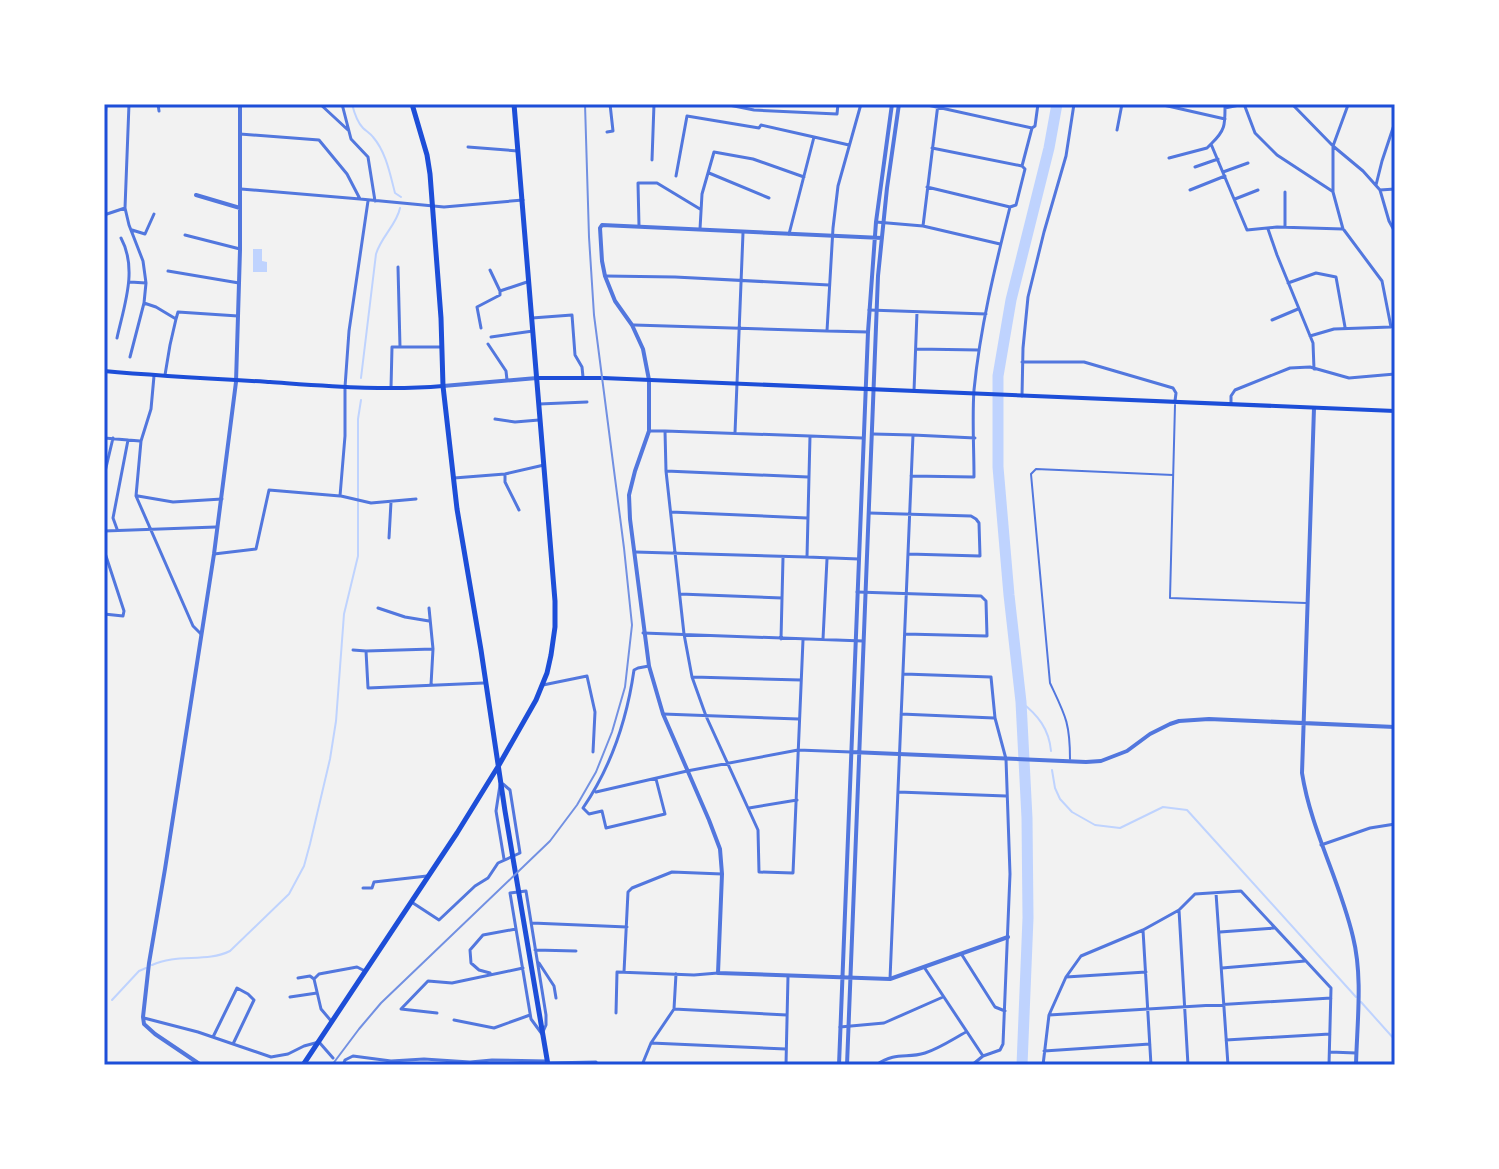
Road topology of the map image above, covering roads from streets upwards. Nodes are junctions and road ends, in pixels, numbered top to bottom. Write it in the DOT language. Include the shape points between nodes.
graph roads {
  1 [pos="106,104"];
  2 [pos="129,104"];
  3 [pos="158,104"];
  4 [pos="240,104"];
  5 [pos="320,104"];
  6 [pos="342,104"];
  7 [pos="412,104"];
  8 [pos="514,104"];
  9 [pos="610,104"];
  10 [pos="654,104"];
  11 [pos="724,104"];
  12 [pos="838,104"];
  13 [pos="861,104"];
  14 [pos="892,104"];
  15 [pos="899,104"];
  16 [pos="923,104"];
  17 [pos="1038,104"];
  18 [pos="1074,104"];
  19 [pos="1122,104"];
  20 [pos="1159,104"];
  21 [pos="1244,104"];
  22 [pos="938,105"];
  23 [pos="1294,105"];
  24 [pos="1348,105"];
  25 [pos="1225,106"];
  26 [pos="159,111"];
  27 [pos="1225,119"];
  28 [pos="1395,122"];
  29 [pos="1032,128"];
  30 [pos="348,130"];
  31 [pos="1117,130"];
  32 [pos="607,132"];
  33 [pos="240,134"];
  34 [pos="814,137"];
  35 [pos="104,138"];
  36 [pos="1211,144"];
  37 [pos="849,145"];
  38 [pos="1333,146"];
  39 [pos="468,147"];
  40 [pos="932,148"];
  41 [pos="518,151"];
  42 [pos="1169,158"];
  43 [pos="1218,159"];
  44 [pos="652,160"];
  45 [pos="1248,163"];
  46 [pos="1022,166"];
  47 [pos="1195,167"];
  48 [pos="709,173"];
  49 [pos="1224,174"];
  50 [pos="676,176"];
  51 [pos="804,177"];
  52 [pos="1376,185"];
  53 [pos="927,187"];
  54 [pos="240,189"];
  55 [pos="1395,189"];
  56 [pos="1190,190"];
  57 [pos="1258,190"];
  58 [pos="1380,190"];
  59 [pos="1285,192"];
  60 [pos="1333,192"];
  61 [pos="196,195"];
  62 [pos="769,198"];
  63 [pos="360,199"];
  64 [pos="1235,199"];
  65 [pos="523,200"];
  66 [pos="368,201"];
  67 [pos="375,201"];
  68 [pos="433,205"];
  69 [pos="1010,207"];
  70 [pos="125,208"];
  71 [pos="240,208"];
  72 [pos="700,209"];
  73 [pos="154,214"];
  74 [pos="104,215"];
  75 [pos="876,222"];
  76 [pos="884,223"];
  77 [pos="923,226"];
  78 [pos="639,227"];
  79 [pos="1267,227"];
  80 [pos="1285,227"];
  81 [pos="131,229"];
  82 [pos="1343,229"];
  83 [pos="700,230"];
  84 [pos="743,232"];
  85 [pos="1395,232"];
  86 [pos="789,234"];
  87 [pos="185,235"];
  88 [pos="833,236"];
  89 [pos="121,238"];
  90 [pos="875,238"];
  91 [pos="882,238"];
  92 [pos="1000,244"];
  93 [pos="240,249"];
  94 [pos="398,267"];
  95 [pos="490,270"];
  96 [pos="168,271"];
  97 [pos="605,276"];
  98 [pos="742,280"];
  99 [pos="529,281"];
  100 [pos="129,282"];
  101 [pos="146,283"];
  102 [pos="239,283"];
  103 [pos="1288,283"];
  104 [pos="829,285"];
  105 [pos="500,291"];
  106 [pos="144,303"];
  107 [pos="1299,309"];
  108 [pos="869,310"];
  109 [pos="877,310"];
  110 [pos="917,312"];
  111 [pos="986,314"];
  112 [pos="238,316"];
  113 [pos="532,318"];
  114 [pos="176,319"];
  115 [pos="1272,320"];
  116 [pos="632,325"];
  117 [pos="481,328"];
  118 [pos="739,328"];
  119 [pos="1345,328"];
  120 [pos="533,331"];
  121 [pos="827,331"];
  122 [pos="868,332"];
  123 [pos="1310,336"];
  124 [pos="491,337"];
  125 [pos="117,338"];
  126 [pos="488,344"];
  127 [pos="400,347"];
  128 [pos="442,347"];
  129 [pos="916,349"];
  130 [pos="979,350"];
  131 [pos="130,357"];
  132 [pos="1022,362"];
  133 [pos="1314,369"];
  134 [pos="104,371"];
  135 [pos="1395,374"];
  136 [pos="154,376"];
  137 [pos="165,376"];
  138 [pos="537,378"];
  139 [pos="583,378"];
  140 [pos="507,380"];
  141 [pos="649,380"];
  142 [pos="236,382"];
  143 [pos="737,384"];
  144 [pos="443,386"];
  145 [pos="345,387"];
  146 [pos="391,388"];
  147 [pos="866,389"];
  148 [pos="874,389"];
  149 [pos="914,391"];
  150 [pos="974,394"];
  151 [pos="1019,396"];
  152 [pos="587,402"];
  153 [pos="1175,402"];
  154 [pos="539,404"];
  155 [pos="1231,404"];
  156 [pos="1314,408"];
  157 [pos="1395,411"];
  158 [pos="495,419"];
  159 [pos="540,420"];
  160 [pos="649,431"];
  161 [pos="665,431"];
  162 [pos="735,433"];
  163 [pos="872,434"];
  164 [pos="913,435"];
  165 [pos="810,436"];
  166 [pos="104,438"];
  167 [pos="113,438"];
  168 [pos="864,438"];
  169 [pos="975,438"];
  170 [pos="128,440"];
  171 [pos="141,441"];
  172 [pos="544,465"];
  173 [pos="666,471"];
  174 [pos="505,474"];
  175 [pos="104,476"];
  176 [pos="911,476"];
  177 [pos="808,477"];
  178 [pos="454,478"];
  179 [pos="136,496"];
  180 [pos="340,496"];
  181 [pos="222,499"];
  182 [pos="416,499"];
  183 [pos="391,502"];
  184 [pos="519,510"];
  185 [pos="671,512"];
  186 [pos="869,513"];
  187 [pos="910,515"];
  188 [pos="807,518"];
  189 [pos="218,527"];
  190 [pos="117,529"];
  191 [pos="150,529"];
  192 [pos="104,531"];
  193 [pos="389,538"];
  194 [pos="104,550"];
  195 [pos="635,552"];
  196 [pos="675,552"];
  197 [pos="214,554"];
  198 [pos="908,554"];
  199 [pos="783,556"];
  200 [pos="807,557"];
  201 [pos="827,559"];
  202 [pos="859,559"];
  203 [pos="857,592"];
  204 [pos="865,592"];
  205 [pos="680,594"];
  206 [pos="907,594"];
  207 [pos="782,598"];
  208 [pos="378,608"];
  209 [pos="429,608"];
  210 [pos="104,614"];
  211 [pos="430,621"];
  212 [pos="643,633"];
  213 [pos="201,634"];
  214 [pos="684,634"];
  215 [pos="905,634"];
  216 [pos="781,639"];
  217 [pos="803,640"];
  218 [pos="823,641"];
  219 [pos="855,641"];
  220 [pos="863,641"];
  221 [pos="433,649"];
  222 [pos="353,650"];
  223 [pos="366,651"];
  224 [pos="649,666"];
  225 [pos="903,674"];
  226 [pos="692,677"];
  227 [pos="801,680"];
  228 [pos="486,683"];
  229 [pos="431,685"];
  230 [pos="543,685"];
  231 [pos="663,714"];
  232 [pos="901,714"];
  233 [pos="706,716"];
  234 [pos="995,718"];
  235 [pos="799,719"];
  236 [pos="1303,722"];
  237 [pos="1395,727"];
  238 [pos="798,750"];
  239 [pos="593,752"];
  240 [pos="851,752"];
  241 [pos="860,752"];
  242 [pos="900,754"];
  243 [pos="1008,759"];
  244 [pos="727,764"];
  245 [pos="499,765"];
  246 [pos="687,771"];
  247 [pos="656,779"];
  248 [pos="500,781"];
  249 [pos="898,792"];
  250 [pos="593,793"];
  251 [pos="1007,796"];
  252 [pos="797,800"];
  253 [pos="748,808"];
  254 [pos="1395,824"];
  255 [pos="1321,845"];
  256 [pos="504,859"];
  257 [pos="722,874"];
  258 [pos="427,876"];
  259 [pos="363,888"];
  260 [pos="1216,892"];
  261 [pos="411,902"];
  262 [pos="1179,910"];
  263 [pos="532,923"];
  264 [pos="627,927"];
  265 [pos="1274,928"];
  266 [pos="516,929"];
  267 [pos="1143,930"];
  268 [pos="1220,932"];
  269 [pos="1008,937"];
  270 [pos="535,950"];
  271 [pos="576,951"];
  272 [pos="961,954"];
  273 [pos="537,960"];
  274 [pos="1305,961"];
  275 [pos="924,967"];
  276 [pos="523,968"];
  277 [pos="1222,968"];
  278 [pos="365,971"];
  279 [pos="624,972"];
  280 [pos="1146,972"];
  281 [pos="718,973"];
  282 [pos="494,974"];
  283 [pos="676,974"];
  284 [pos="788,976"];
  285 [pos="1066,977"];
  286 [pos="298,978"];
  287 [pos="841,978"];
  288 [pos="850,978"];
  289 [pos="314,979"];
  290 [pos="890,979"];
  291 [pos="317,993"];
  292 [pos="290,997"];
  293 [pos="943,997"];
  294 [pos="556,998"];
  295 [pos="1331,998"];
  296 [pos="1224,1003"];
  297 [pos="1185,1005"];
  298 [pos="1148,1008"];
  299 [pos="674,1009"];
  300 [pos="1005,1011"];
  301 [pos="437,1013"];
  302 [pos="616,1013"];
  303 [pos="530,1015"];
  304 [pos="787,1015"];
  305 [pos="1049,1015"];
  306 [pos="143,1017"];
  307 [pos="454,1020"];
  308 [pos="332,1022"];
  309 [pos="840,1027"];
  310 [pos="849,1027"];
  311 [pos="966,1032"];
  312 [pos="542,1034"];
  313 [pos="1330,1034"];
  314 [pos="213,1037"];
  315 [pos="1226,1040"];
  316 [pos="319,1042"];
  317 [pos="651,1043"];
  318 [pos="233,1044"];
  319 [pos="1150,1044"];
  320 [pos="786,1049"];
  321 [pos="1044,1051"];
  322 [pos="1330,1052"];
  323 [pos="1356,1053"];
  324 [pos="983,1056"];
  325 [pos="333,1058"];
  326 [pos="547,1063"];
  327 [pos="341,1064"];
  328 [pos="201,1065"];
  329 [pos="303,1065"];
  330 [pos="598,1065"];
  331 [pos="642,1065"];
  332 [pos="786,1065"];
  333 [pos="839,1065"];
  334 [pos="847,1065"];
  335 [pos="876,1065"];
  336 [pos="972,1065"];
  337 [pos="1043,1065"];
  338 [pos="1151,1065"];
  339 [pos="1188,1065"];
  340 [pos="1228,1065"];
  341 [pos="1329,1065"];
  342 [pos="1356,1065"];
  1 -- 35 [label="street"];
  2 -- 70 [label="street"];
  3 -- 26 [label="street"];
  4 -- 33 [label="street"];
  5 -- 30 [label="street"];
  6 -- 30 [label="street"];
  7 -- 68 [label="highway" via="427,155"];
  8 -- 41 [label="highway"];
  9 -- 32 [label="street" via="613,131"];
  10 -- 44 [label="street"];
  11 -- 12 [label="street" via="837,114"];
  13 -- 37 [label="street"];
  14 -- 75 [label="street"];
  15 -- 76 [label="street"];
  16 -- 22 [label="street"];
  17 -- 29 [label="street"];
  18 -- 132 [label="street" via="1066,156 1028,297"];
  19 -- 31 [label="street"];
  20 -- 27 [label="street"];
  21 -- 25 [label="street"];
  21 -- 60 [label="street" via="1255,133 1277,155"];
  22 -- 29 [label="street"];
  22 -- 40 [label="street"];
  23 -- 38 [label="street"];
  24 -- 38 [label="street"];
  25 -- 27 [label="street"];
  27 -- 36 [label="street" via="1222,134"];
  28 -- 52 [label="street"];
  29 -- 46 [label="street"];
  30 -- 67 [label="street" via="368,157"];
  33 -- 54 [label="street"];
  33 -- 63 [label="street" via="319,140"];
  34 -- 37 [label="street"];
  34 -- 50 [label="street" via="687,116"];
  34 -- 51 [label="street"];
  36 -- 42 [label="street"];
  36 -- 43 [label="street"];
  37 -- 88 [label="street"];
  38 -- 52 [label="street"];
  38 -- 60 [label="street"];
  39 -- 41 [label="street"];
  40 -- 46 [label="street"];
  40 -- 53 [label="street"];
  41 -- 65 [label="highway"];
  43 -- 47 [label="street"];
  43 -- 49 [label="street"];
  45 -- 49 [label="street"];
  46 -- 69 [label="street" via="1016,205"];
  48 -- 51 [label="street" via="714,152"];
  48 -- 62 [label="street"];
  48 -- 72 [label="street"];
  49 -- 56 [label="street"];
  49 -- 64 [label="street"];
  51 -- 86 [label="street"];
  52 -- 58 [label="street"];
  53 -- 69 [label="street"];
  53 -- 77 [label="street"];
  54 -- 63 [label="street"];
  54 -- 71 [label="street"];
  55 -- 58 [label="street"];
  57 -- 64 [label="street"];
  58 -- 85 [label="street"];
  59 -- 80 [label="street"];
  60 -- 82 [label="street"];
  61 -- 71 [label="street"];
  63 -- 66 [label="street"];
  64 -- 79 [label="street" via="1247,230"];
  65 -- 68 [label="street"];
  65 -- 99 [label="highway"];
  66 -- 67 [label="street"];
  66 -- 145 [label="street"];
  67 -- 68 [label="street"];
  68 -- 128 [label="highway"];
  69 -- 92 [label="street"];
  70 -- 74 [label="street"];
  70 -- 81 [label="street"];
  71 -- 93 [label="street"];
  72 -- 78 [label="street" via="657,183 638,183"];
  72 -- 83 [label="street"];
  73 -- 81 [label="street" via="145,234"];
  75 -- 76 [label="street"];
  75 -- 90 [label="street"];
  76 -- 77 [label="street"];
  76 -- 91 [label="street"];
  77 -- 92 [label="street"];
  78 -- 83 [label="street"];
  78 -- 97 [label="street" via="602,225"];
  79 -- 80 [label="street"];
  79 -- 103 [label="street"];
  80 -- 82 [label="street"];
  81 -- 101 [label="street"];
  82 -- 119 [label="street" via="1382,281 1391,327"];
  83 -- 84 [label="street"];
  84 -- 86 [label="street"];
  84 -- 98 [label="street"];
  86 -- 88 [label="street"];
  87 -- 93 [label="street"];
  88 -- 90 [label="street"];
  88 -- 104 [label="street"];
  89 -- 100 [label="street" via="128,251"];
  90 -- 91 [label="street"];
  90 -- 108 [label="street"];
  91 -- 109 [label="street"];
  92 -- 111 [label="street"];
  93 -- 102 [label="street"];
  94 -- 127 [label="street"];
  95 -- 105 [label="street"];
  96 -- 102 [label="street"];
  97 -- 98 [label="street"];
  97 -- 116 [label="street"];
  98 -- 104 [label="street"];
  98 -- 118 [label="street"];
  99 -- 105 [label="street"];
  99 -- 113 [label="highway"];
  100 -- 101 [label="street"];
  100 -- 125 [label="street"];
  101 -- 106 [label="street"];
  102 -- 112 [label="street"];
  103 -- 107 [label="street"];
  103 -- 119 [label="street" via="1316,273 1336,277"];
  104 -- 121 [label="street"];
  105 -- 117 [label="street" via="477,307"];
  106 -- 114 [label="street"];
  106 -- 131 [label="street"];
  107 -- 115 [label="street"];
  107 -- 123 [label="street"];
  108 -- 109 [label="street"];
  108 -- 122 [label="street"];
  109 -- 110 [label="street"];
  109 -- 148 [label="street"];
  110 -- 111 [label="street"];
  110 -- 129 [label="street"];
  111 -- 130 [label="street"];
  112 -- 114 [label="street" via="178,312"];
  112 -- 142 [label="street"];
  113 -- 120 [label="highway"];
  113 -- 139 [label="street" via="572,315"];
  114 -- 137 [label="street"];
  116 -- 118 [label="street"];
  116 -- 141 [label="street"];
  118 -- 121 [label="street"];
  118 -- 143 [label="street"];
  119 -- 123 [label="street"];
  120 -- 124 [label="street"];
  120 -- 138 [label="highway"];
  121 -- 122 [label="street"];
  122 -- 147 [label="street"];
  123 -- 133 [label="street"];
  126 -- 140 [label="street"];
  127 -- 128 [label="street"];
  127 -- 146 [label="street" via="392,347"];
  128 -- 144 [label="highway"];
  129 -- 130 [label="street"];
  129 -- 149 [label="street"];
  130 -- 150 [label="street"];
  132 -- 151 [label="street"];
  132 -- 153 [label="street" via="1102,366 1173,388"];
  133 -- 135 [label="street" via="1349,378"];
  133 -- 155 [label="street" via="1290,368 1261,379 1235,390"];
  134 -- 136 [label="main road"];
  136 -- 137 [label="main road"];
  136 -- 171 [label="street"];
  137 -- 142 [label="main road"];
  138 -- 139 [label="main road"];
  138 -- 140 [label="street"];
  138 -- 154 [label="highway"];
  139 -- 141 [label="main road"];
  140 -- 144 [label="street"];
  141 -- 143 [label="main road"];
  141 -- 160 [label="street"];
  142 -- 145 [label="main road"];
  142 -- 181 [label="street"];
  143 -- 147 [label="main road"];
  143 -- 162 [label="street"];
  144 -- 146 [label="main road"];
  144 -- 178 [label="highway"];
  145 -- 146 [label="main road"];
  145 -- 180 [label="street"];
  147 -- 148 [label="main road"];
  147 -- 168 [label="street"];
  148 -- 149 [label="main road"];
  148 -- 163 [label="street"];
  149 -- 150 [label="main road"];
  150 -- 151 [label="main road"];
  150 -- 169 [label="street"];
  151 -- 153 [label="main road"];
  152 -- 154 [label="street"];
  153 -- 155 [label="main road"];
  154 -- 159 [label="highway"];
  155 -- 156 [label="main road"];
  156 -- 157 [label="main road"];
  156 -- 236 [label="street"];
  158 -- 159 [label="street"];
  159 -- 172 [label="highway"];
  160 -- 161 [label="street"];
  160 -- 195 [label="street" via="629,495"];
  161 -- 162 [label="street"];
  161 -- 173 [label="street"];
  162 -- 165 [label="street"];
  163 -- 164 [label="street"];
  163 -- 186 [label="street"];
  164 -- 169 [label="street"];
  164 -- 176 [label="street"];
  165 -- 168 [label="street"];
  165 -- 177 [label="street"];
  166 -- 167 [label="street"];
  167 -- 170 [label="street"];
  167 -- 175 [label="street"];
  168 -- 202 [label="street"];
  169 -- 176 [label="street" via="974,477"];
  170 -- 171 [label="street"];
  170 -- 190 [label="street" via="113,518"];
  171 -- 179 [label="street"];
  172 -- 174 [label="street"];
  172 -- 230 [label="highway" via="555,614"];
  173 -- 177 [label="street"];
  173 -- 185 [label="street"];
  174 -- 178 [label="street"];
  174 -- 184 [label="street"];
  176 -- 187 [label="street"];
  177 -- 188 [label="street"];
  178 -- 228 [label="highway"];
  179 -- 181 [label="street" via="173,502"];
  179 -- 191 [label="street"];
  180 -- 183 [label="street"];
  180 -- 197 [label="street" via="269,490 256,549"];
  181 -- 189 [label="street"];
  182 -- 183 [label="street"];
  183 -- 193 [label="street"];
  185 -- 188 [label="street"];
  185 -- 196 [label="street"];
  186 -- 187 [label="street"];
  186 -- 204 [label="street"];
  187 -- 198 [label="street"];
  187 -- 198 [label="street" via="971,516 979,523 980,556"];
  188 -- 200 [label="street"];
  189 -- 191 [label="street"];
  189 -- 197 [label="street"];
  190 -- 191 [label="street"];
  190 -- 192 [label="street"];
  191 -- 213 [label="street"];
  194 -- 210 [label="street" via="124,611 123,616"];
  195 -- 196 [label="street"];
  195 -- 212 [label="street"];
  196 -- 199 [label="street"];
  196 -- 205 [label="street"];
  197 -- 213 [label="street"];
  198 -- 206 [label="street"];
  199 -- 200 [label="street"];
  199 -- 207 [label="street"];
  200 -- 201 [label="street"];
  201 -- 202 [label="street"];
  201 -- 218 [label="street"];
  202 -- 203 [label="street"];
  203 -- 204 [label="street"];
  203 -- 219 [label="street"];
  204 -- 206 [label="street"];
  204 -- 220 [label="street"];
  205 -- 207 [label="street"];
  205 -- 214 [label="street"];
  206 -- 215 [label="street"];
  206 -- 215 [label="street" via="981,596 986,601 987,636"];
  207 -- 216 [label="street"];
  208 -- 211 [label="street"];
  209 -- 211 [label="street"];
  211 -- 221 [label="street"];
  212 -- 214 [label="street"];
  212 -- 224 [label="street"];
  213 -- 306 [label="street"];
  214 -- 216 [label="street"];
  214 -- 226 [label="street"];
  215 -- 225 [label="street"];
  216 -- 217 [label="street"];
  217 -- 218 [label="street"];
  217 -- 227 [label="street"];
  218 -- 219 [label="street"];
  219 -- 220 [label="street"];
  219 -- 240 [label="street"];
  220 -- 241 [label="street"];
  221 -- 223 [label="street"];
  221 -- 229 [label="street"];
  222 -- 223 [label="street"];
  223 -- 229 [label="street" via="368,688"];
  224 -- 231 [label="street"];
  224 -- 250 [label="street" via="634,670 622,726"];
  225 -- 232 [label="street"];
  225 -- 234 [label="street" via="991,677"];
  226 -- 227 [label="street"];
  226 -- 233 [label="street"];
  227 -- 235 [label="street"];
  228 -- 229 [label="street"];
  228 -- 245 [label="highway"];
  230 -- 239 [label="street" via="587,676 595,712"];
  230 -- 245 [label="highway"];
  231 -- 233 [label="street"];
  231 -- 246 [label="street"];
  232 -- 234 [label="street"];
  232 -- 242 [label="street"];
  233 -- 235 [label="street"];
  233 -- 244 [label="street"];
  234 -- 243 [label="street"];
  235 -- 238 [label="street"];
  236 -- 237 [label="street"];
  236 -- 243 [label="street" via="1179,721 1101,761"];
  236 -- 255 [label="street" via="1306,801"];
  238 -- 240 [label="street"];
  238 -- 244 [label="street"];
  238 -- 252 [label="street"];
  240 -- 241 [label="street"];
  240 -- 287 [label="street"];
  241 -- 242 [label="street"];
  241 -- 288 [label="street"];
  242 -- 243 [label="street"];
  242 -- 249 [label="street"];
  243 -- 251 [label="street"];
  244 -- 246 [label="street"];
  244 -- 253 [label="street"];
  245 -- 248 [label="highway"];
  245 -- 258 [label="highway"];
  246 -- 247 [label="street"];
  246 -- 257 [label="street" via="720,849"];
  247 -- 250 [label="street"];
  247 -- 250 [label="street" via="665,814 606,828 602,811 589,814 583,808"];
  248 -- 256 [label="street" via="496,811"];
  248 -- 256 [label="street" via="510,790 520,853"];
  248 -- 312 [label="highway"];
  249 -- 251 [label="street"];
  249 -- 290 [label="street"];
  251 -- 269 [label="street"];
  252 -- 253 [label="street"];
  252 -- 253 [label="street" via="793,873 759,872 758,830"];
  254 -- 255 [label="street"];
  255 -- 323 [label="street" via="1357,956"];
  256 -- 261 [label="street" via="439,920"];
  257 -- 264 [label="street" via="672,872 632,888"];
  257 -- 281 [label="street"];
  258 -- 259 [label="street"];
  258 -- 261 [label="highway"];
  260 -- 262 [label="street" via="1195,894"];
  260 -- 265 [label="street" via="1241,891"];
  260 -- 268 [label="street"];
  261 -- 278 [label="highway"];
  262 -- 267 [label="street"];
  262 -- 297 [label="street"];
  263 -- 264 [label="street"];
  263 -- 266 [label="street" via="526,891 510,893"];
  263 -- 270 [label="street"];
  264 -- 279 [label="street"];
  265 -- 268 [label="street"];
  265 -- 274 [label="street"];
  266 -- 276 [label="street"];
  266 -- 282 [label="street" via="483,935 470,950 476,968"];
  267 -- 280 [label="street"];
  267 -- 285 [label="street" via="1081,956"];
  268 -- 277 [label="street"];
  269 -- 272 [label="street"];
  269 -- 300 [label="street"];
  270 -- 271 [label="street"];
  270 -- 273 [label="street"];
  272 -- 275 [label="street"];
  272 -- 300 [label="street" via="995,1007"];
  273 -- 294 [label="street"];
  273 -- 312 [label="street" via="546,1015"];
  274 -- 277 [label="street"];
  274 -- 295 [label="street" via="1331,988"];
  275 -- 290 [label="street"];
  275 -- 293 [label="street"];
  276 -- 282 [label="street"];
  276 -- 303 [label="street"];
  277 -- 296 [label="street"];
  278 -- 289 [label="street" via="357,967"];
  278 -- 308 [label="highway"];
  279 -- 283 [label="street"];
  279 -- 302 [label="street" via="617,972"];
  280 -- 285 [label="street"];
  280 -- 298 [label="street"];
  281 -- 283 [label="street"];
  281 -- 284 [label="street"];
  282 -- 301 [label="street" via="452,983 428,981 401,1009"];
  283 -- 299 [label="street"];
  284 -- 287 [label="street"];
  284 -- 304 [label="street"];
  285 -- 305 [label="street"];
  286 -- 289 [label="street"];
  287 -- 288 [label="street"];
  287 -- 309 [label="street"];
  288 -- 290 [label="street"];
  288 -- 310 [label="street"];
  289 -- 291 [label="street"];
  291 -- 292 [label="street"];
  291 -- 308 [label="street"];
  293 -- 310 [label="street" via="884,1023"];
  293 -- 311 [label="street"];
  295 -- 296 [label="street"];
  295 -- 313 [label="street"];
  296 -- 297 [label="street"];
  296 -- 315 [label="street"];
  297 -- 298 [label="street"];
  297 -- 339 [label="street"];
  298 -- 305 [label="street"];
  298 -- 319 [label="street"];
  299 -- 304 [label="street"];
  299 -- 317 [label="street"];
  300 -- 324 [label="street" via="1003,1044"];
  303 -- 307 [label="street" via="494,1028"];
  303 -- 312 [label="street"];
  304 -- 320 [label="street"];
  305 -- 321 [label="street"];
  306 -- 314 [label="street"];
  306 -- 328 [label="street" via="155,1034"];
  308 -- 316 [label="highway"];
  309 -- 310 [label="street"];
  309 -- 333 [label="street"];
  310 -- 334 [label="street"];
  311 -- 324 [label="street"];
  311 -- 335 [label="street" via="929,1052 896,1055"];
  312 -- 326 [label="highway"];
  313 -- 315 [label="street"];
  313 -- 322 [label="street"];
  314 -- 318 [label="street"];
  314 -- 318 [label="street" via="237,988 254,1000"];
  315 -- 340 [label="street"];
  316 -- 318 [label="street" via="277,1057"];
  316 -- 325 [label="street"];
  316 -- 329 [label="highway"];
  317 -- 320 [label="street"];
  317 -- 331 [label="street"];
  319 -- 321 [label="street"];
  319 -- 338 [label="street"];
  320 -- 332 [label="street"];
  321 -- 337 [label="street"];
  322 -- 323 [label="street"];
  322 -- 341 [label="street"];
  323 -- 342 [label="street"];
  324 -- 336 [label="street"];
  326 -- 327 [label="street" via="353,1056"];
  326 -- 330 [label="street"];
}
